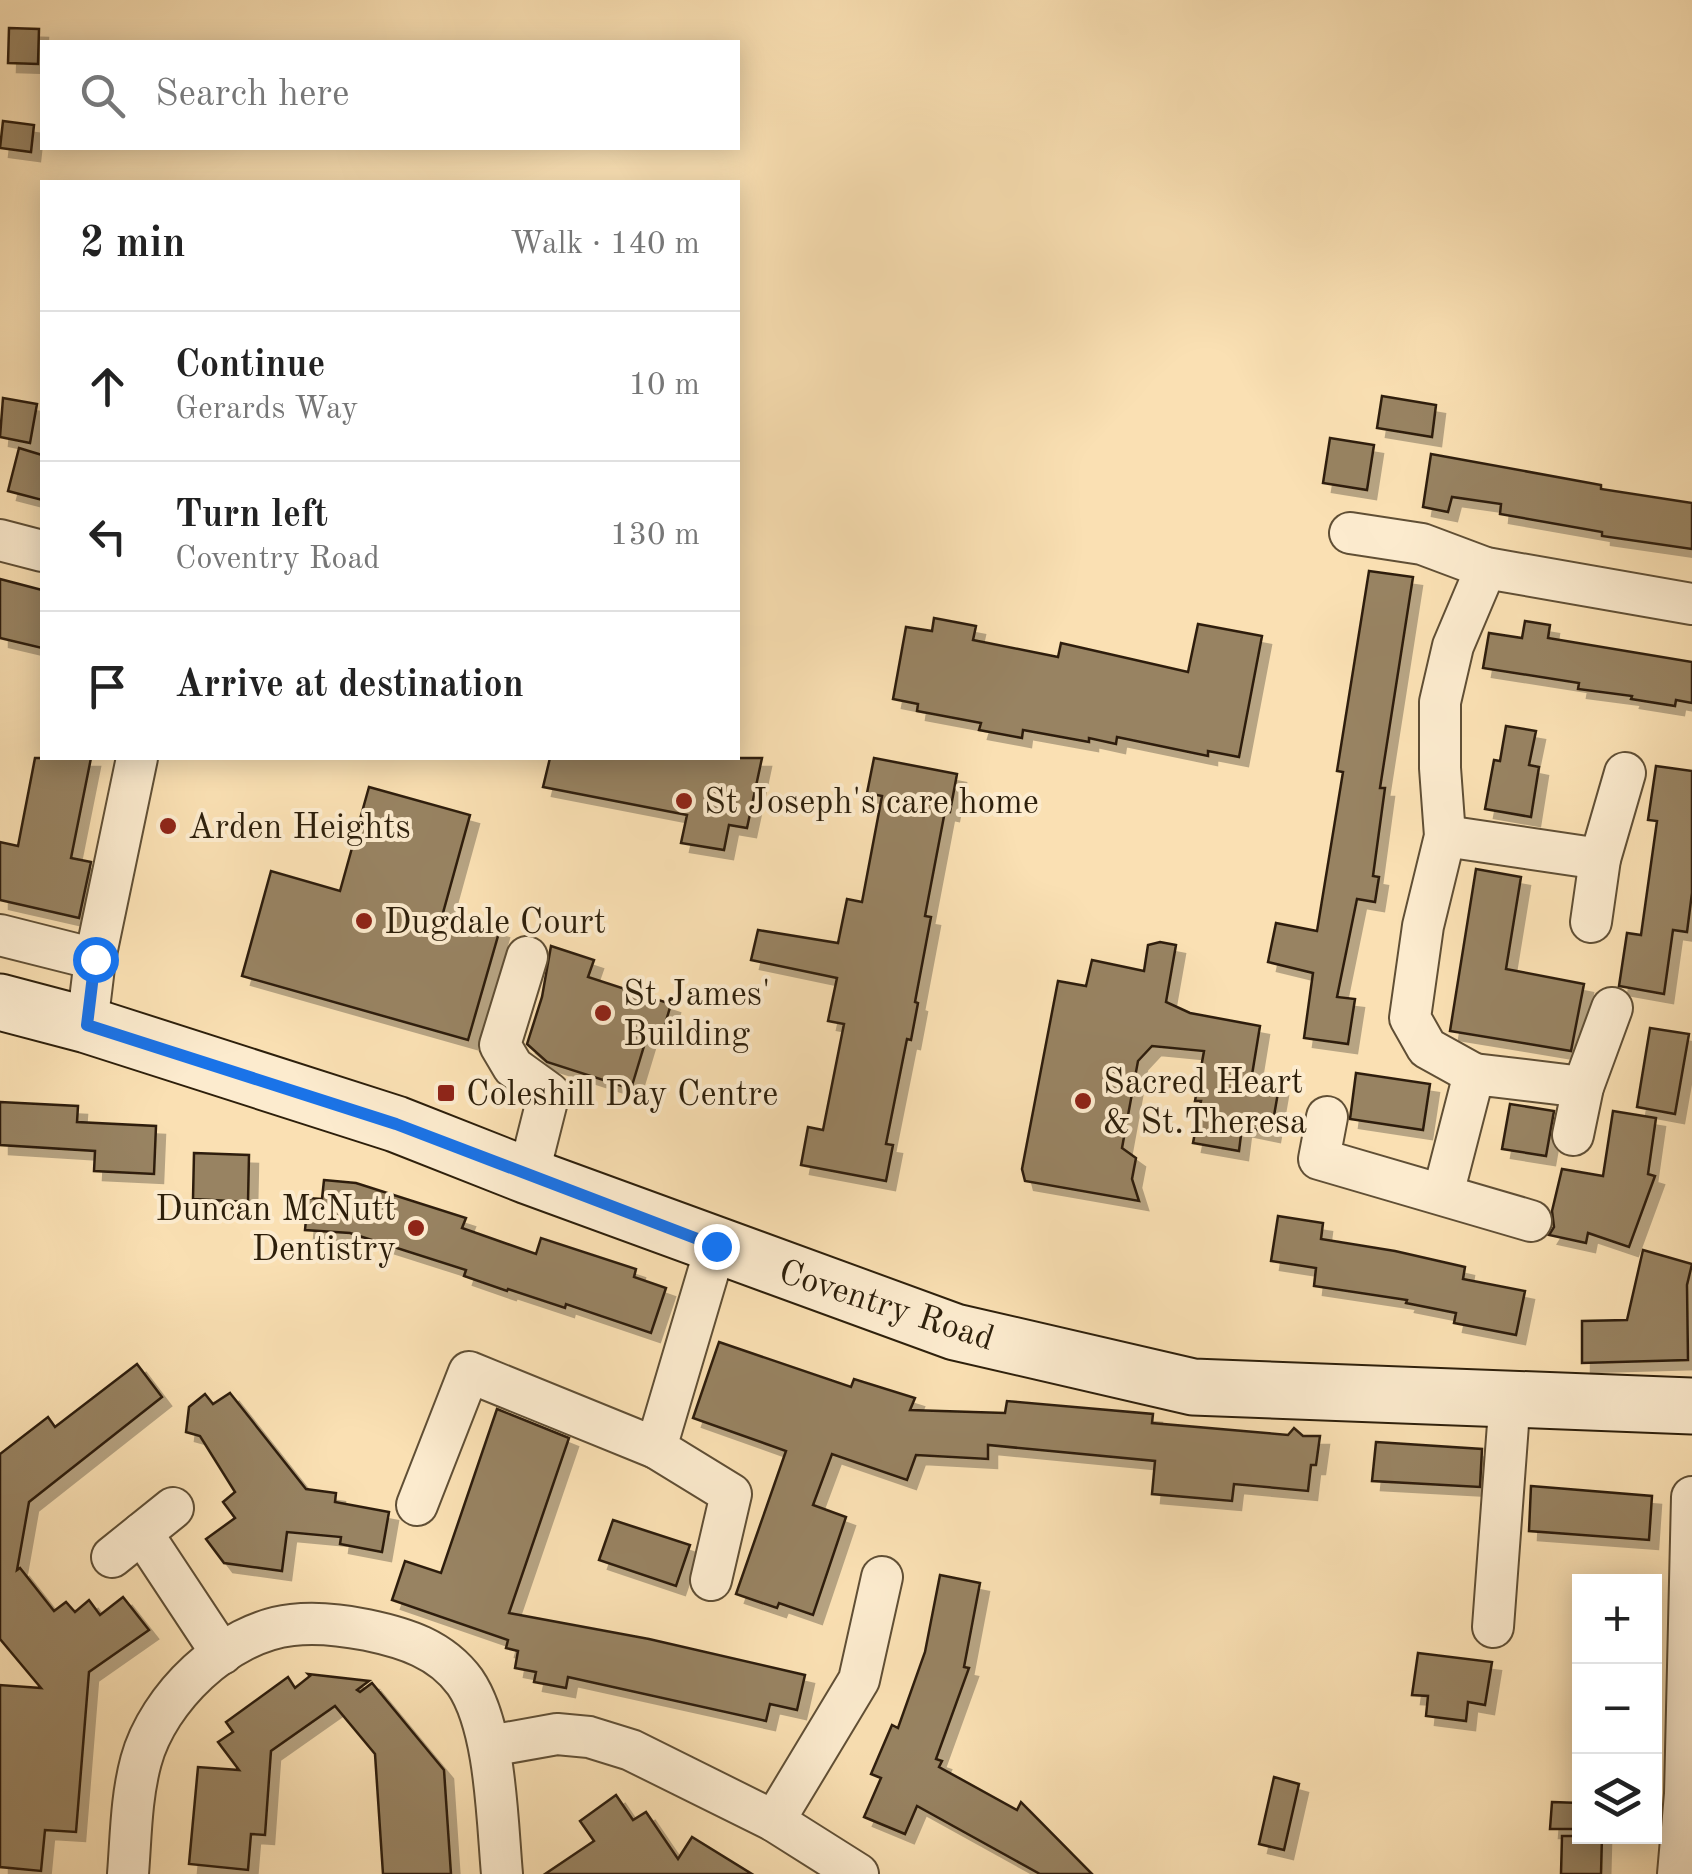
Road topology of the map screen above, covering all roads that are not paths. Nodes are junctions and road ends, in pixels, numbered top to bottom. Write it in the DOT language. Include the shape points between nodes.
graph roads {
  1 [pos="1350,533"];
  2 [pos="0,540"];
  3 [pos="40,550"];
  4 [pos="1486,568"];
  5 [pos="1692,604"];
  6 [pos="137,760"];
  7 [pos="1625,773"];
  8 [pos="1446,836"];
  9 [pos="1600,859"];
  10 [pos="1591,922"];
  11 [pos="0,935"];
  12 [pos="526,957"];
  13 [pos="95,959"];
  14 [pos="0,1002"];
  15 [pos="1612,1008"];
  16 [pos="87,1025"];
  17 [pos="1474,1074"];
  18 [pos="1583,1087"];
  19 [pos="1328,1117"];
  20 [pos="1573,1135"];
  21 [pos="528,1176"];
  22 [pos="1443,1194"];
  23 [pos="1531,1221"];
  24 [pos="716,1246"];
  25 [pos="1510,1397"];
  26 [pos="1692,1406"];
  27 [pos="656,1448"];
  28 [pos="1692,1497"];
  29 [pos="417,1505"];
  30 [pos="143,1533"];
  31 [pos="882,1577"];
  32 [pos="711,1580"];
  33 [pos="1493,1627"];
  34 [pos="222,1654"];
  35 [pos="490,1746"];
  36 [pos="1688,1794"];
  37 [pos="774,1820"];
  38 [pos="128,1874"];
  39 [pos="502,1874"];
  40 [pos="858,1874"];
  41 [pos="1678,1874"];
  1 -- 4 [label="street" via="1422,544"];
  2 -- 3 [label="street"];
  4 -- 5 [label="street"];
  4 -- 8 [label="street" via="1453,646 1440,702"];
  6 -- 13 [label="street"];
  7 -- 9 [label="street"];
  8 -- 9 [label="street"];
  8 -- 17 [label="street" via="1410,1018 1427,1048"];
  9 -- 10 [label="street"];
  11 -- 13 [label="street"];
  12 -- 21 [label="street" via="500,1045 513,1067 550,1092"];
  13 -- 16 [label="street"];
  14 -- 16 [label="main road, Coventry Road"];
  15 -- 18 [label="street"];
  16 -- 21 [label="main road, Coventry Road" via="396,1124"];
  17 -- 18 [label="street"];
  17 -- 22 [label="street"];
  18 -- 20 [label="street"];
  19 -- 22 [label="street" via="1319,1158"];
  21 -- 24 [label="main road, Coventry Road"];
  22 -- 23 [label="street"];
  24 -- 25 [label="main road, Coventry Road" via="954,1332 1193,1387"];
  24 -- 27 [label="street"];
  25 -- 26 [label="main road, Coventry Road"];
  25 -- 33 [label="street"];
  27 -- 29 [label="street" via="469,1372"];
  27 -- 32 [label="street" via="730,1494"];
  28 -- 36 [label="street"];
  30 -- 34 [label="street"];
  31 -- 37 [label="street" via="859,1680"];
  34 -- 35 [label="street" via="250,1636 290,1625 338,1624 401,1637 443,1657 466,1684"];
  34 -- 38 [label="street" via="182,1688 153,1729 132,1803"];
  35 -- 37 [label="street" via="557,1734 589,1737 631,1750"];
  35 -- 39 [label="street"];
  36 -- 41 [label="street"];
  37 -- 40 [label="street"];
}
